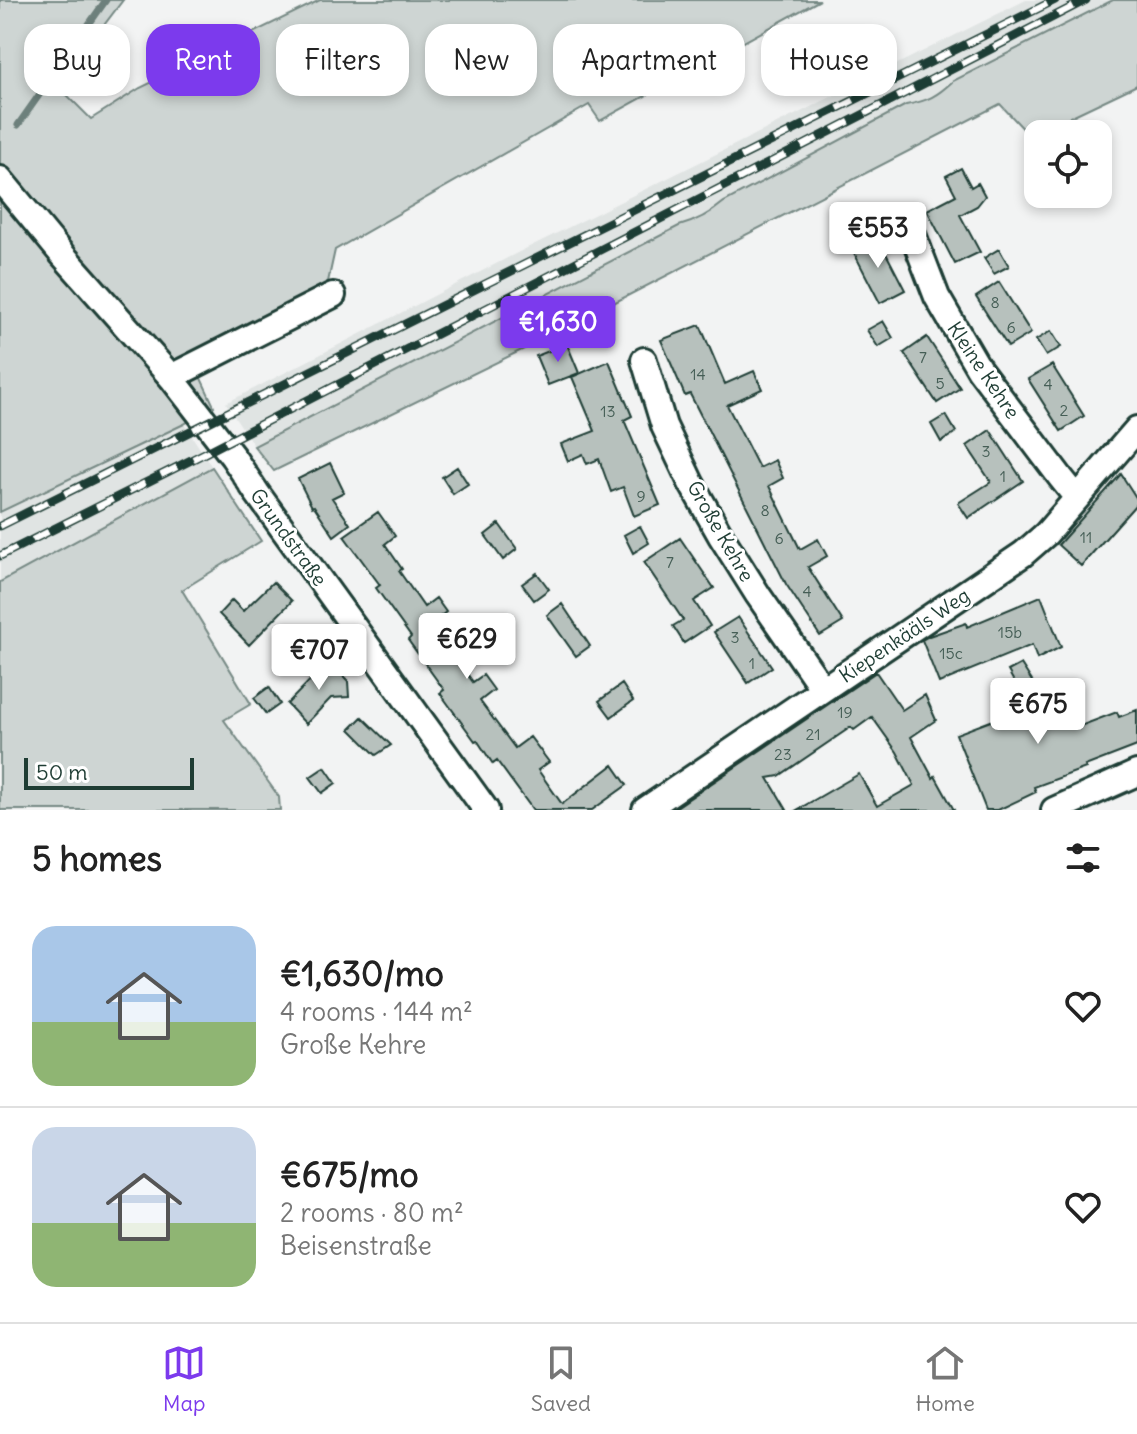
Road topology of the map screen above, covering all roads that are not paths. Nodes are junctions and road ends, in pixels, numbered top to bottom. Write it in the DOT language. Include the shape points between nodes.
graph roads {
  1 [pos="0,179"];
  2 [pos="912,232"];
  3 [pos="333,295"];
  4 [pos="644,360"];
  5 [pos="171,377"];
  6 [pos="1137,429"];
  7 [pos="1077,498"];
  8 [pos="823,689"];
  9 [pos="1137,773"];
  10 [pos="486,810"];
  11 [pos="645,810"];
  12 [pos="1054,810"];
  1 -- 5 [label="street, Grundstraße"];
  2 -- 7 [label="street, Kleine Kehre" via="937,297 979,369"];
  3 -- 5 [label="street"];
  4 -- 8 [label="street, Große Kehre" via="664,426 691,483 758,595"];
  5 -- 10 [label="street, Grundstraße"];
  6 -- 7 [label="street, Kiepenkääls Weg"];
  7 -- 8 [label="street, Kiepenkääls Weg" via="1023,554"];
  8 -- 11 [label="street, Kiepenkääls Weg"];
  9 -- 12 [label="street"];
}
